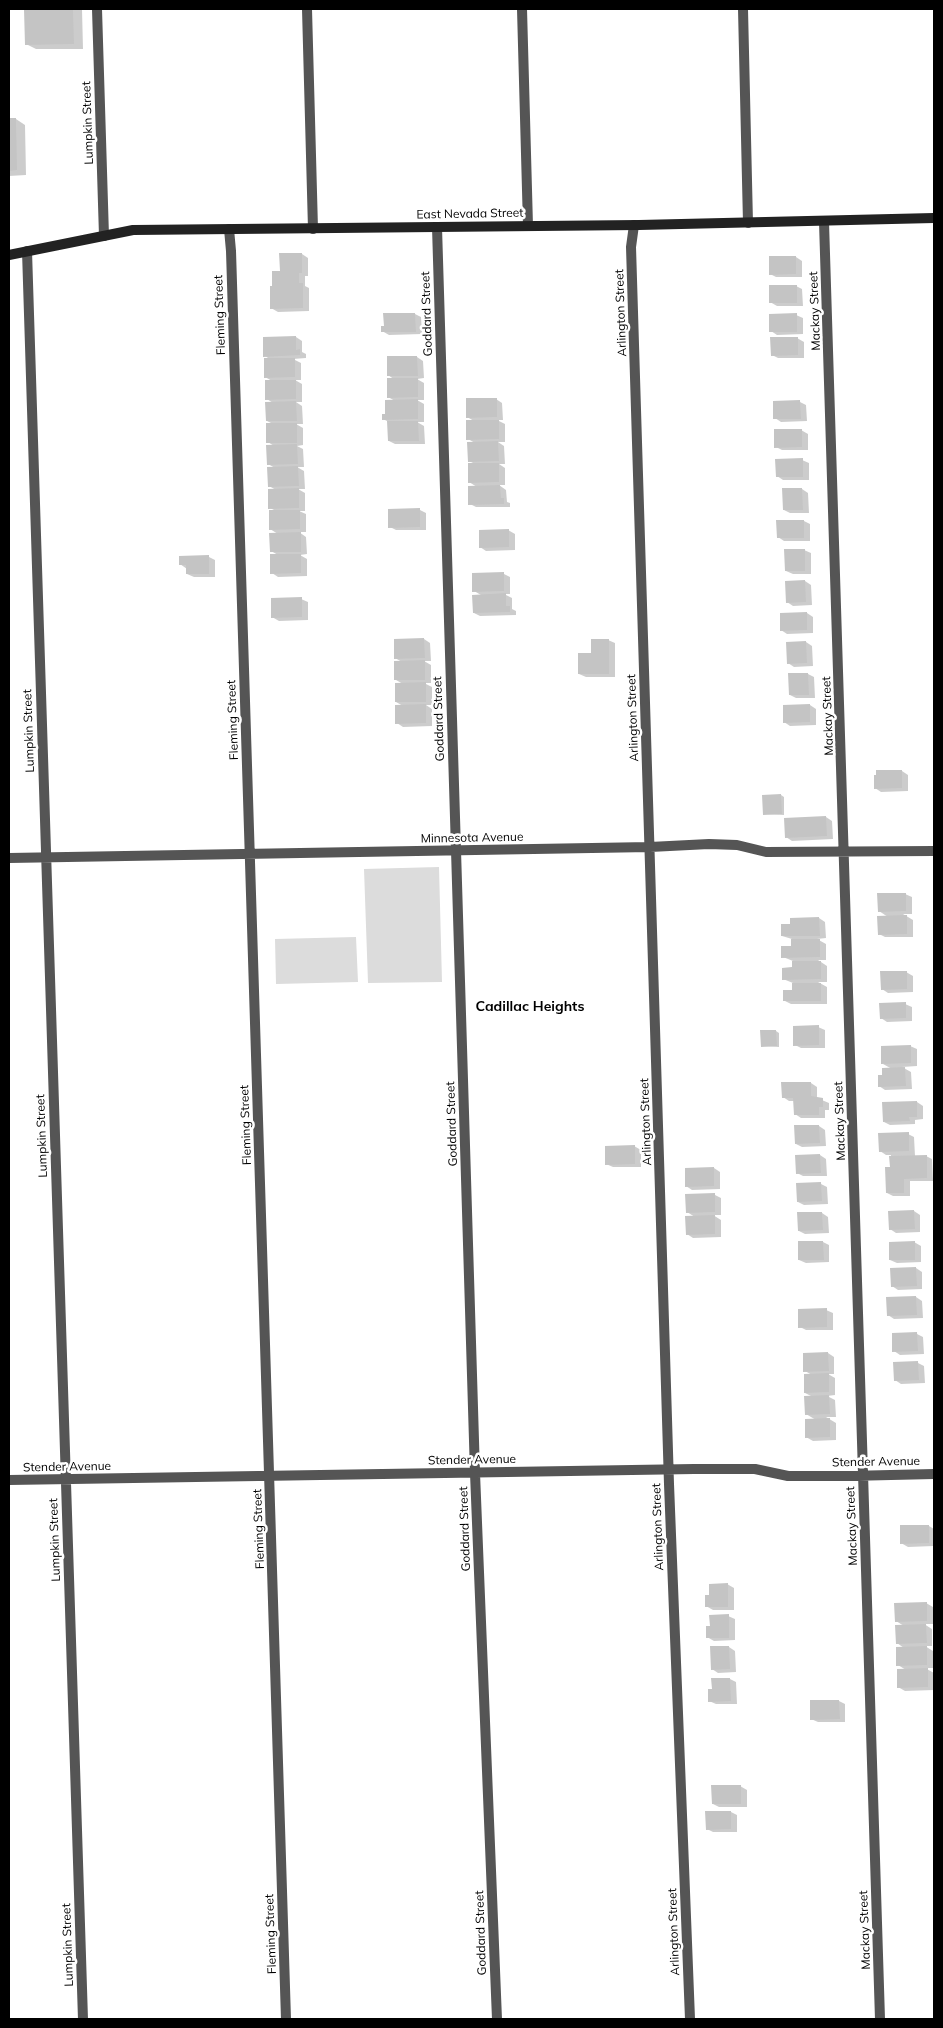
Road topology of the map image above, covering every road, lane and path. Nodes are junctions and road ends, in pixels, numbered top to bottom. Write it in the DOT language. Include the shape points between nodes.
graph roads {
  1 [pos="97,9"];
  2 [pos="307,9"];
  3 [pos="522,9"];
  4 [pos="743,9"];
  5 [pos="934,218"];
  6 [pos="824,222"];
  7 [pos="748,223"];
  8 [pos="634,225"];
  9 [pos="528,226"];
  10 [pos="437,227"];
  11 [pos="229,229"];
  12 [pos="313,229"];
  13 [pos="104,236"];
  14 [pos="27,251"];
  15 [pos="9,254"];
  16 [pos="650,847"];
  17 [pos="456,850"];
  18 [pos="934,850"];
  19 [pos="845,852"];
  20 [pos="250,854"];
  21 [pos="46,857"];
  22 [pos="9,858"];
  23 [pos="669,1470"];
  24 [pos="475,1473"];
  25 [pos="934,1474"];
  26 [pos="270,1476"];
  27 [pos="862,1476"];
  28 [pos="66,1479"];
  29 [pos="9,1480"];
  30 [pos="83,2019"];
  31 [pos="286,2019"];
  32 [pos="497,2019"];
  33 [pos="690,2019"];
  34 [pos="880,2019"];
  1 -- 13 [label="street, Lumpkin Street"];
  2 -- 12 [label="street"];
  3 -- 9 [label="street"];
  4 -- 7 [label="street"];
  5 -- 6 [label="street, East Nevada Street"];
  6 -- 7 [label="street, East Nevada Street"];
  6 -- 19 [label="street, Mackay Street"];
  7 -- 8 [label="street, East Nevada Street"];
  8 -- 9 [label="street, East Nevada Street"];
  8 -- 16 [label="street, Arlington Street" via="631,247"];
  9 -- 10 [label="street, East Nevada Street"];
  10 -- 12 [label="street, East Nevada Street"];
  10 -- 17 [label="street, Goddard Street"];
  11 -- 12 [label="street, East Nevada Street"];
  11 -- 13 [label="street, East Nevada Street" via="133,230"];
  11 -- 20 [label="street, Fleming Street"];
  13 -- 14 [label="street, East Nevada Street"];
  14 -- 15 [label="street, East Nevada Street"];
  14 -- 21 [label="street, Lumpkin Street"];
  16 -- 17 [label="street, Minnesota Avenue"];
  16 -- 19 [label="street, Minnesota Avenue" via="709,844 736,845 766,852"];
  16 -- 23 [label="street, Arlington Street"];
  17 -- 20 [label="street, Minnesota Avenue"];
  17 -- 24 [label="street, Goddard Street"];
  18 -- 19 [label="street, Minnesota Avenue"];
  19 -- 27 [label="street, Mackay Street"];
  20 -- 21 [label="street, Minnesota Avenue"];
  20 -- 26 [label="street, Fleming Street"];
  21 -- 22 [label="street, Minnesota Avenue"];
  21 -- 28 [label="street, Lumpkin Street"];
  23 -- 24 [label="street, Stender Avenue"];
  23 -- 27 [label="street, Stender Avenue" via="754,1469 788,1476"];
  23 -- 33 [label="street, Arlington Street"];
  24 -- 26 [label="street, Stender Avenue"];
  24 -- 32 [label="street, Goddard Street"];
  25 -- 27 [label="street, Stender Avenue"];
  26 -- 28 [label="street, Stender Avenue"];
  26 -- 31 [label="street, Fleming Street"];
  27 -- 34 [label="street, Mackay Street"];
  28 -- 29 [label="street, Stender Avenue"];
  28 -- 30 [label="street, Lumpkin Street"];
}
